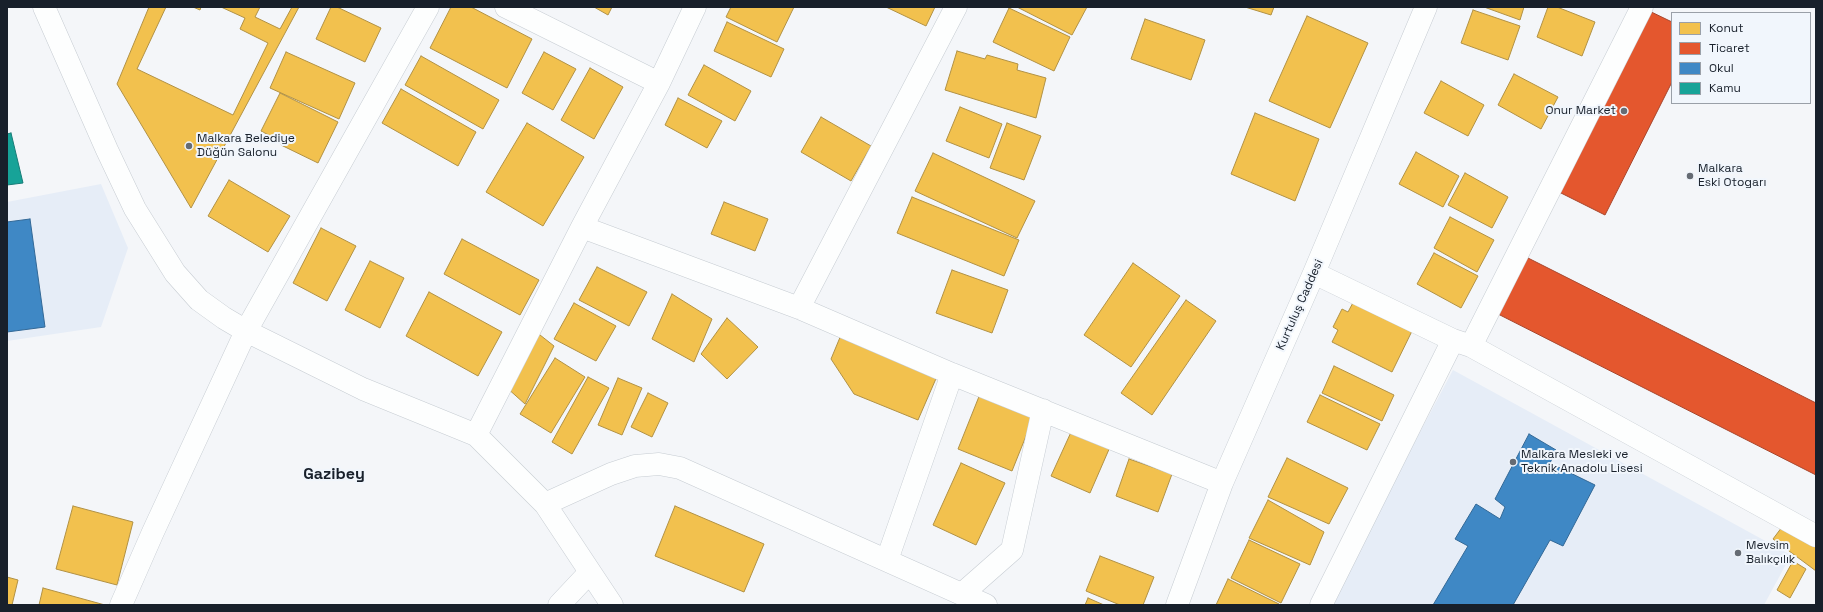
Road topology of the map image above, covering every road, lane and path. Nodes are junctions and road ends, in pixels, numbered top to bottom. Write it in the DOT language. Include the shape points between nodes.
graph roads {
  1 [pos="44,7"];
  2 [pos="428,7"];
  3 [pos="506,7"];
  4 [pos="695,7"];
  5 [pos="956,7"];
  6 [pos="1426,7"];
  7 [pos="1642,7"];
  8 [pos="659,83"];
  9 [pos="582,227"];
  10 [pos="1314,273"];
  11 [pos="799,308"];
  12 [pos="246,331"];
  13 [pos="1462,343"];
  14 [pos="952,374"];
  15 [pos="1043,410"];
  16 [pos="476,435"];
  17 [pos="1222,483"];
  18 [pos="545,504"];
  19 [pos="1816,536"];
  20 [pos="887,560"];
  21 [pos="590,572"];
  22 [pos="962,594"];
  23 [pos="121,605"];
  24 [pos="559,605"];
  25 [pos="612,605"];
  26 [pos="986,605"];
  27 [pos="1177,605"];
  28 [pos="1321,605"];
  1 -- 12 [label="street" via="107,150 135,209 157,246 175,273 200,300"];
  2 -- 12 [label="street"];
  3 -- 8 [label="street"];
  4 -- 8 [label="street"];
  5 -- 11 [label="street"];
  6 -- 10 [label="street, Kurtuluş Caddesi"];
  7 -- 13 [label="street"];
  8 -- 9 [label="street"];
  9 -- 11 [label="street"];
  9 -- 16 [label="street"];
  10 -- 13 [label="street"];
  10 -- 17 [label="street, Kurtuluş Caddesi"];
  11 -- 14 [label="street"];
  12 -- 16 [label="street" via="362,389"];
  12 -- 23 [label="street"];
  13 -- 19 [label="street"];
  13 -- 28 [label="street"];
  14 -- 15 [label="street"];
  14 -- 20 [label="street"];
  15 -- 17 [label="street"];
  15 -- 22 [label="street" via="1012,550"];
  16 -- 18 [label="street"];
  17 -- 27 [label="street, Kurtuluş Caddesi"];
  18 -- 20 [label="street" via="611,474 635,466 659,464 680,468"];
  18 -- 21 [label="street"];
  20 -- 22 [label="street"];
  21 -- 24 [label="street"];
  21 -- 25 [label="street"];
  22 -- 26 [label="street"];
}
